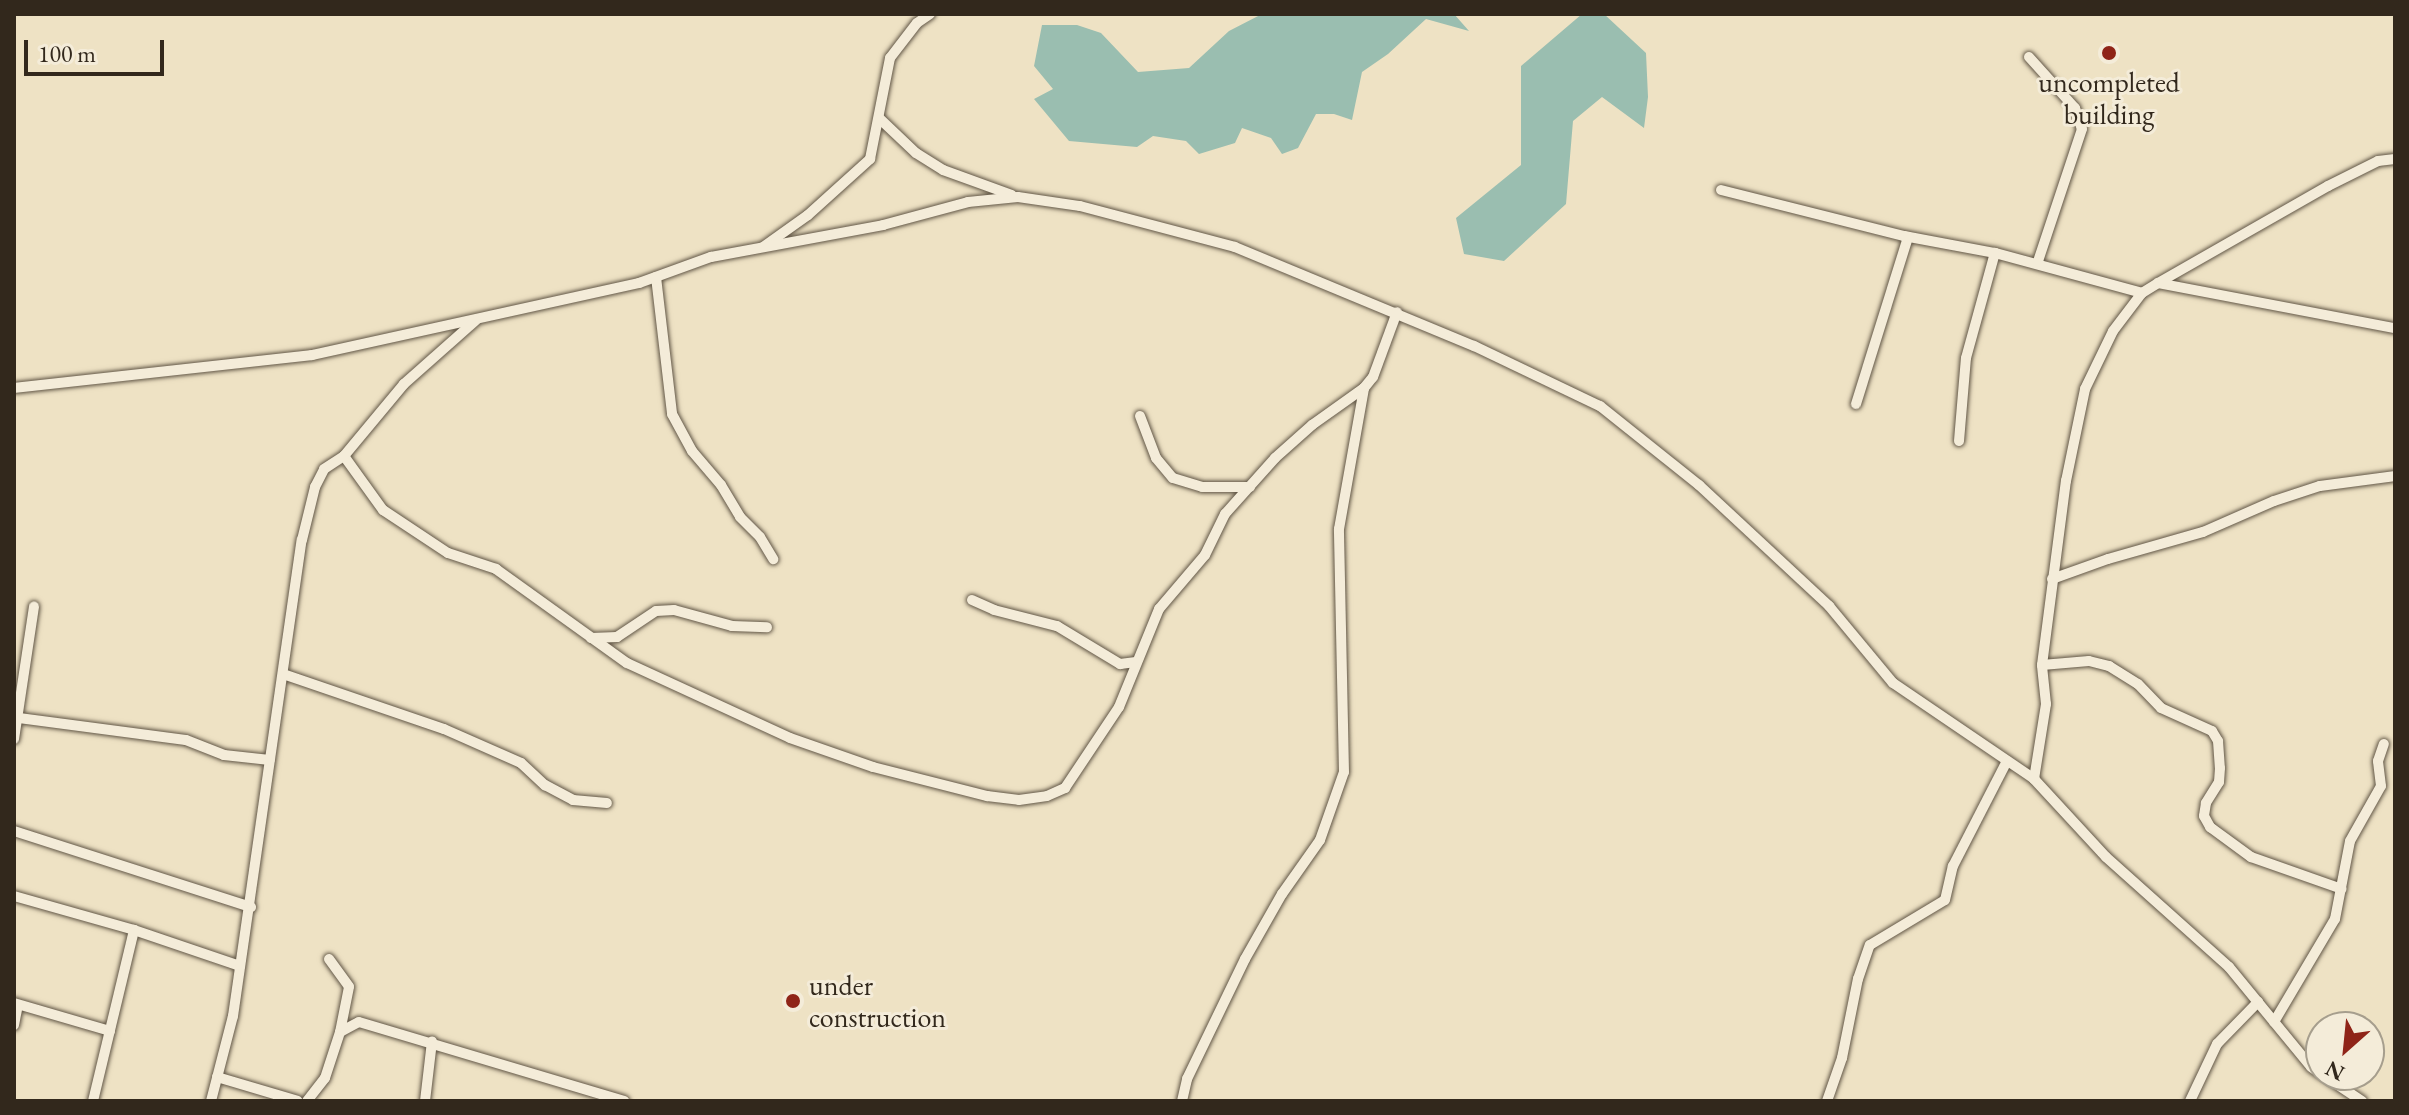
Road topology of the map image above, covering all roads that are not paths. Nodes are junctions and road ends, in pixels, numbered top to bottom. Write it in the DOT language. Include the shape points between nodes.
graph roads {
  1 [pos="930,14"];
  2 [pos="2029,57"];
  3 [pos="879,118"];
  4 [pos="2395,159"];
  5 [pos="1721,190"];
  6 [pos="1018,197"];
  7 [pos="1908,237"];
  8 [pos="760,249"];
  9 [pos="1995,253"];
  10 [pos="2037,264"];
  11 [pos="656,277"];
  12 [pos="2158,283"];
  13 [pos="2142,293"];
  14 [pos="1397,312"];
  15 [pos="477,318"];
  16 [pos="2395,328"];
  17 [pos="14,388"];
  18 [pos="1364,388"];
  19 [pos="1856,404"];
  20 [pos="1140,416"];
  21 [pos="1959,441"];
  22 [pos="344,456"];
  23 [pos="2395,476"];
  24 [pos="1250,487"];
  25 [pos="773,559"];
  26 [pos="2052,579"];
  27 [pos="972,600"];
  28 [pos="34,606"];
  29 [pos="767,627"];
  30 [pos="591,638"];
  31 [pos="1136,662"];
  32 [pos="2042,665"];
  33 [pos="283,674"];
  34 [pos="19,718"];
  35 [pos="14,739"];
  36 [pos="2384,744"];
  37 [pos="270,760"];
  38 [pos="2007,761"];
  39 [pos="2034,779"];
  40 [pos="607,803"];
  41 [pos="14,831"];
  42 [pos="2342,889"];
  43 [pos="14,896"];
  44 [pos="251,907"];
  45 [pos="134,930"];
  46 [pos="329,959"];
  47 [pos="240,966"];
  48 [pos="2258,1002"];
  49 [pos="16,1004"];
  50 [pos="2274,1022"];
  51 [pos="14,1025"];
  52 [pos="110,1031"];
  53 [pos="340,1032"];
  54 [pos="432,1041"];
  55 [pos="2305,1060"];
  56 [pos="217,1077"];
  57 [pos="93,1101"];
  58 [pos="211,1101"];
  59 [pos="298,1101"];
  60 [pos="307,1101"];
  61 [pos="425,1101"];
  62 [pos="624,1101"];
  63 [pos="1182,1101"];
  64 [pos="1827,1101"];
  65 [pos="2190,1101"];
  1 -- 3 [label="street" via="890,58"];
  2 -- 10 [label="street" via="2075,108 2082,129"];
  3 -- 6 [label="street" via="943,170"];
  3 -- 8 [label="street" via="870,159 808,215"];
  4 -- 12 [label="street" via="2378,161 2316,192"];
  5 -- 7 [label="street"];
  6 -- 8 [label="street" via="968,202"];
  6 -- 14 [label="street" via="1080,206 1235,247"];
  7 -- 9 [label="street"];
  7 -- 19 [label="street"];
  8 -- 11 [label="street" via="711,257"];
  9 -- 10 [label="street"];
  9 -- 21 [label="street" via="1966,358"];
  10 -- 13 [label="street"];
  11 -- 15 [label="street"];
  11 -- 25 [label="street" via="672,414 692,451"];
  12 -- 13 [label="street"];
  12 -- 16 [label="street"];
  13 -- 26 [label="street" via="2113,331 2085,389"];
  14 -- 18 [label="street"];
  14 -- 38 [label="street" via="1600,406 1699,485 1829,606 1893,683"];
  15 -- 17 [label="street" via="312,355"];
  15 -- 22 [label="street" via="404,384"];
  18 -- 24 [label="street" via="1312,425"];
  18 -- 63 [label="street" via="1339,529 1344,772 1320,840 1245,959 1187,1079"];
  20 -- 24 [label="street" via="1156,458 1173,478 1202,487"];
  22 -- 30 [label="street" via="383,510 448,553 496,569"];
  22 -- 33 [label="street" via="324,469 315,487"];
  23 -- 26 [label="street" via="2320,486 2203,532"];
  24 -- 31 [label="street" via="1225,514 1205,555 1159,609"];
  26 -- 32 [label="street"];
  27 -- 31 [label="street" via="1057,626 1120,664"];
  28 -- 34 [label="street"];
  29 -- 30 [label="street" via="732,626 674,610 656,611 617,637"];
  30 -- 31 [label="street" via="648,674 790,738 873,767 1019,800 1065,788 1119,707"];
  32 -- 39 [label="street" via="2046,704"];
  32 -- 42 [label="street" via="2089,661 2109,666 2138,684 2161,708 2212,731 2220,768 2219,782 2206,803 2204,816 2210,827 2251,857"];
  33 -- 37 [label="street"];
  33 -- 40 [label="street" via="444,729 521,763 545,785 573,800"];
  34 -- 35 [label="street"];
  34 -- 37 [label="street" via="186,740 224,755"];
  36 -- 42 [label="street" via="2378,761 2381,786 2350,841"];
  37 -- 44 [label="street"];
  38 -- 39 [label="street"];
  38 -- 64 [label="street" via="1953,866 1945,900 1870,945"];
  39 -- 48 [label="street" via="2106,857 2229,967"];
  41 -- 44 [label="street"];
  42 -- 50 [label="street" via="2335,919"];
  43 -- 45 [label="street"];
  44 -- 47 [label="street"];
  45 -- 47 [label="street"];
  45 -- 52 [label="street"];
  46 -- 53 [label="street" via="349,987"];
  47 -- 56 [label="street"];
  48 -- 50 [label="street"];
  48 -- 65 [label="street" via="2217,1044"];
  49 -- 51 [label="street"];
  49 -- 52 [label="street"];
  50 -- 55 [label="street"];
  52 -- 57 [label="street"];
  53 -- 54 [label="street" via="359,1022"];
  53 -- 60 [label="street" via="325,1078"];
  54 -- 61 [label="street"];
  54 -- 62 [label="street"];
  56 -- 58 [label="street"];
  56 -- 59 [label="street"];
}
